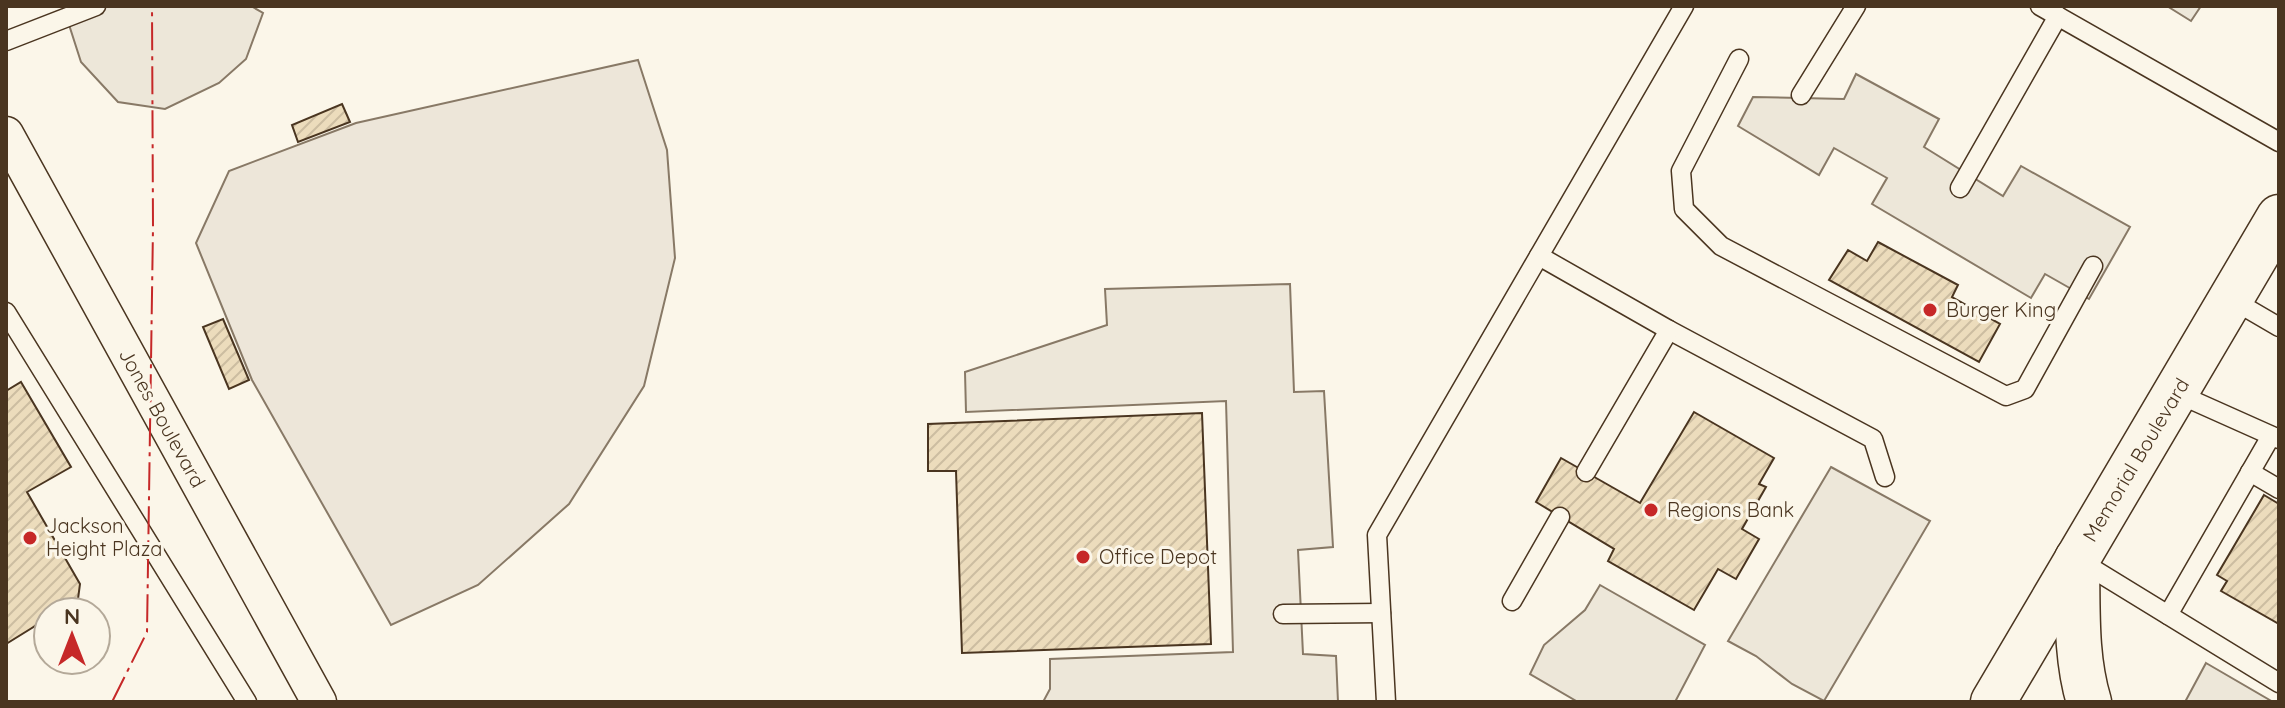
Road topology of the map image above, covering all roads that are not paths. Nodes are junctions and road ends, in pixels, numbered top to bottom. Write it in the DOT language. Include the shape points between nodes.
graph roads {
  1 [pos="96,6"];
  2 [pos="1684,6"];
  3 [pos="1856,6"];
  4 [pos="2040,6"];
  5 [pos="2058,16"];
  6 [pos="6,41"];
  7 [pos="1739,59"];
  8 [pos="1801,95"];
  9 [pos="6,134"];
  10 [pos="2279,142"];
  11 [pos="1960,188"];
  12 [pos="2279,217"];
  13 [pos="1539,256"];
  14 [pos="2093,266"];
  15 [pos="2231,299"];
  16 [pos="6,312"];
  17 [pos="2279,327"];
  18 [pos="1669,330"];
  19 [pos="2176,393"];
  20 [pos="2275,438"];
  21 [pos="1586,472"];
  22 [pos="2250,472"];
  23 [pos="1885,477"];
  24 [pos="2279,489"];
  25 [pos="1560,517"];
  26 [pos="2077,559"];
  27 [pos="1512,601"];
  28 [pos="1381,613"];
  29 [pos="1283,614"];
  30 [pos="2168,615"];
  31 [pos="2279,683"];
  32 [pos="247,702"];
  33 [pos="319,702"];
  34 [pos="1386,702"];
  35 [pos="1993,702"];
  36 [pos="2089,702"];
  1 -- 6 [label="lane"];
  2 -- 13 [label="lane"];
  3 -- 8 [label="lane"];
  4 -- 5 [label="lane"];
  5 -- 10 [label="lane"];
  5 -- 11 [label="lane"];
  7 -- 14 [label="lane" via="1681,171 1684,209 1721,246 2006,396 2025,389"];
  9 -- 33 [label="street, Jones Boulevard"];
  12 -- 15 [label="main road, Memorial Boulevard"];
  13 -- 18 [label="lane"];
  13 -- 28 [label="lane" via="1377,535"];
  15 -- 17 [label="lane"];
  15 -- 19 [label="main road, Memorial Boulevard"];
  16 -- 32 [label="lane"];
  18 -- 21 [label="lane"];
  18 -- 23 [label="lane" via="1873,439"];
  19 -- 20 [label="lane"];
  19 -- 26 [label="main road, Memorial Boulevard"];
  20 -- 22 [label="lane"];
  22 -- 24 [label="lane"];
  22 -- 30 [label="lane"];
  25 -- 27 [label="lane"];
  26 -- 30 [label="lane"];
  26 -- 35 [label="main road, Memorial Boulevard"];
  26 -- 36 [label="main road" via="2079,652"];
  28 -- 29 [label="lane"];
  28 -- 34 [label="lane"];
  30 -- 31 [label="lane"];
}
